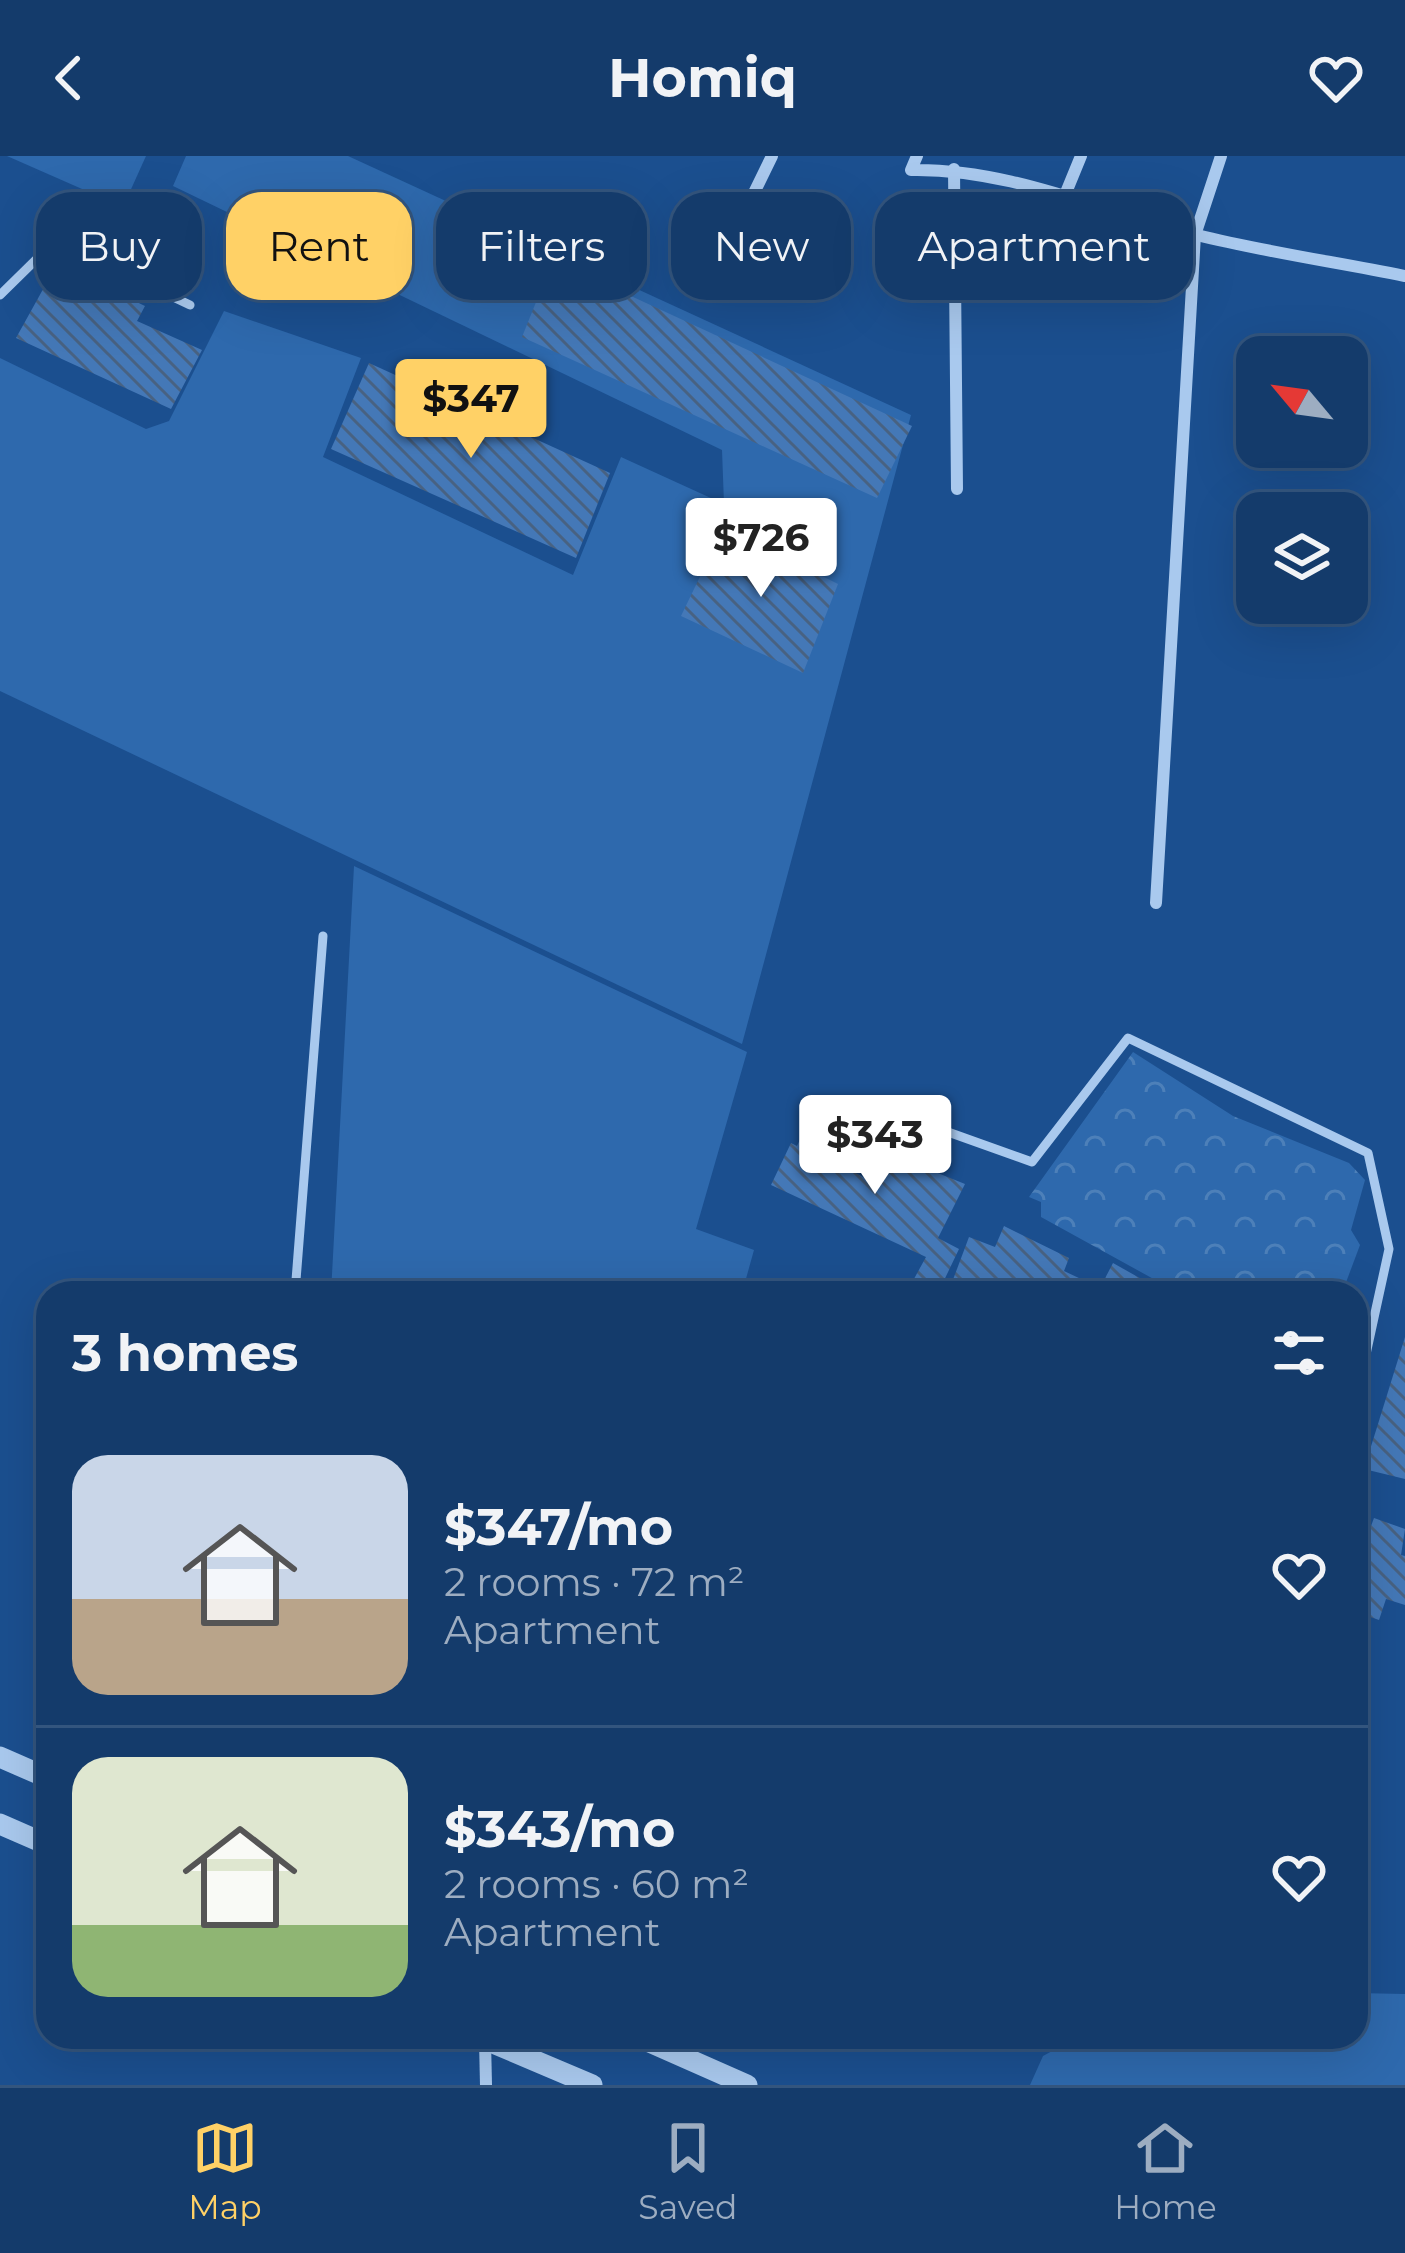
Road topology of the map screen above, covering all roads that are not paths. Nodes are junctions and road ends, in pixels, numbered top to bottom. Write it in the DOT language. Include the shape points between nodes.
graph roads {
  1 [pos="772,156"];
  2 [pos="917,156"];
  3 [pos="1081,156"];
  4 [pos="1221,156"];
  5 [pos="954,169"];
  6 [pos="754,192"];
  7 [pos="1052,192"];
  8 [pos="1066,192"];
  9 [pos="1195,235"];
  10 [pos="1405,276"];
  11 [pos="0,295"];
  12 [pos="190,305"];
  13 [pos="957,489"];
  14 [pos="1156,903"];
  15 [pos="322,936"];
  16 [pos="906,1117"];
  17 [pos="1389,1249"];
  18 [pos="1405,1256"];
  19 [pos="296,1281"];
  20 [pos="1368,1345"];
  21 [pos="0,1757"];
  22 [pos="36,1773"];
  23 [pos="0,1824"];
  24 [pos="36,1840"];
  25 [pos="483,2049"];
  26 [pos="508,2049"];
  27 [pos="665,2049"];
  28 [pos="486,2085"];
  29 [pos="592,2085"];
  30 [pos="747,2085"];
  1 -- 6 [label="street"];
  2 -- 5 [label="street" via="911,170"];
  3 -- 8 [label="street"];
  4 -- 9 [label="street"];
  5 -- 7 [label="street"];
  5 -- 13 [label="street"];
  9 -- 10 [label="street"];
  9 -- 14 [label="street"];
  11 -- 12 [label="lane" via="55,241"];
  15 -- 19 [label="lane"];
  16 -- 17 [label="lane" via="1032,1162 1128,1038 1368,1153"];
  17 -- 18 [label="lane"];
  17 -- 20 [label="lane"];
  21 -- 22 [label="street"];
  23 -- 24 [label="street"];
  25 -- 28 [label="street"];
  26 -- 29 [label="street"];
  27 -- 30 [label="street"];
}
